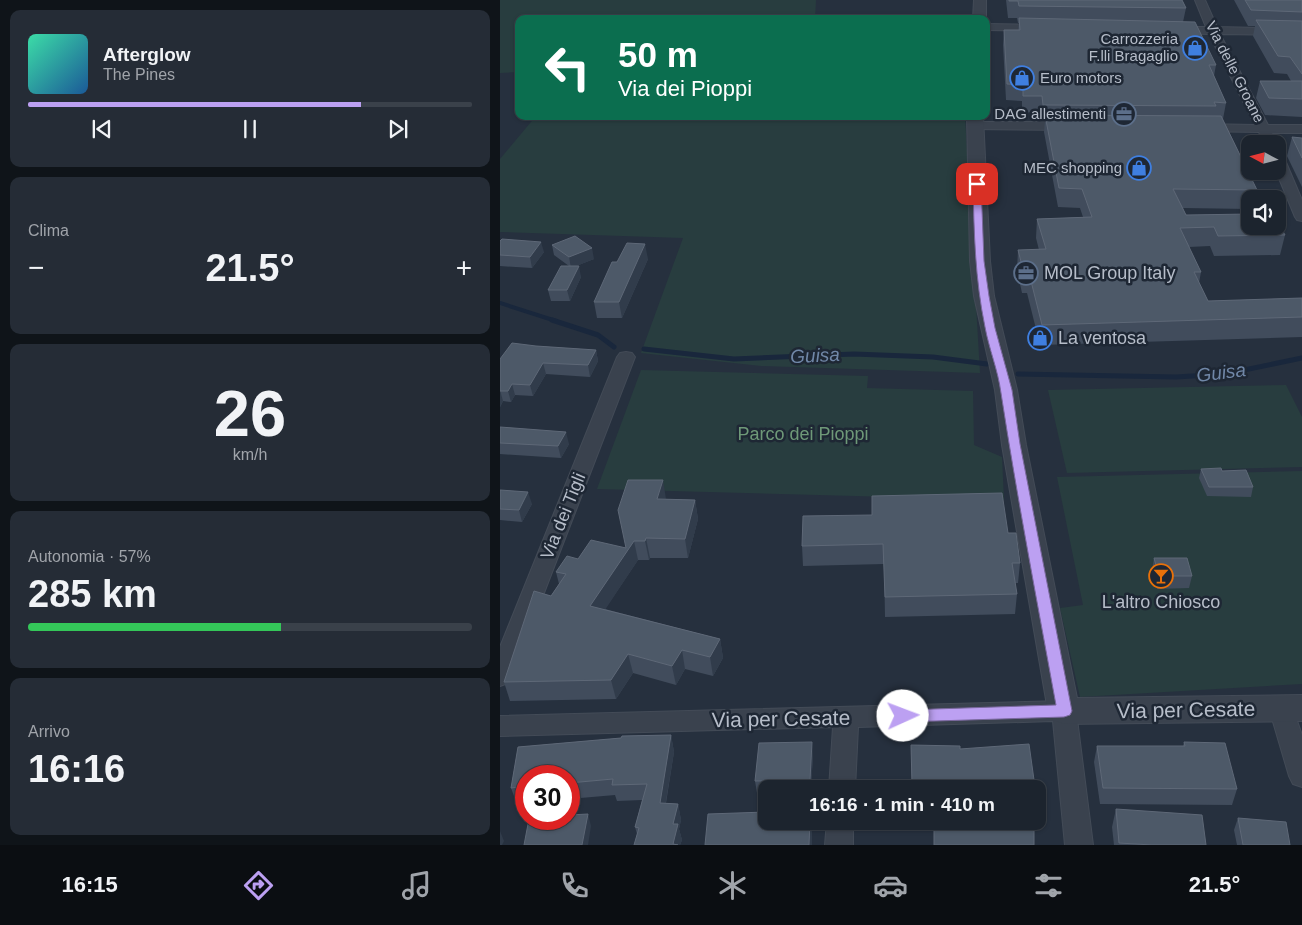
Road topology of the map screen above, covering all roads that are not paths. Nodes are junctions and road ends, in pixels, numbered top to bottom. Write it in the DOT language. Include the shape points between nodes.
graph roads {
  1 [pos="980,0"];
  2 [pos="1200,0"];
  3 [pos="980,15"];
  4 [pos="990,27"];
  5 [pos="1055,28"];
  6 [pos="1164,30"];
  7 [pos="1213,31"];
  8 [pos="1302,32"];
  9 [pos="975,121"];
  10 [pos="1083,127"];
  11 [pos="1191,128"];
  12 [pos="1264,128"];
  13 [pos="1302,129"];
  14 [pos="1267,135"];
  15 [pos="1286,179"];
  16 [pos="1302,217"];
  17 [pos="626,357"];
  18 [pos="500,676"];
  19 [pos="1292,708"];
  20 [pos="1064,711"];
  21 [pos="846,718"];
  22 [pos="500,726"];
  23 [pos="1302,776"];
  24 [pos="843,780"];
  25 [pos="840,830"];
  26 [pos="839,845"];
  27 [pos="1080,845"];
  1 -- 3 [label="street"];
  2 -- 7 [label="street, Via delle Groane"];
  4 -- 5 [label="street"];
  6 -- 7 [label="street"];
  7 -- 8 [label="street"];
  7 -- 12 [label="street, Via delle Groane"];
  9 -- 10 [label="street"];
  9 -- 20 [label="street" via="984,296 1006,390"];
  11 -- 12 [label="street"];
  12 -- 13 [label="street"];
  12 -- 14 [label="street, Via delle Groane"];
  15 -- 16 [label="street"];
  17 -- 18 [label="street, Via dei Tigli"];
  19 -- 20 [label="street, Via per Cesate"];
  19 -- 23 [label="street"];
  20 -- 21 [label="street, Via per Cesate"];
  20 -- 27 [label="street"];
  21 -- 22 [label="street, Via per Cesate"];
  21 -- 24 [label="street"];
  25 -- 26 [label="street"];
}
